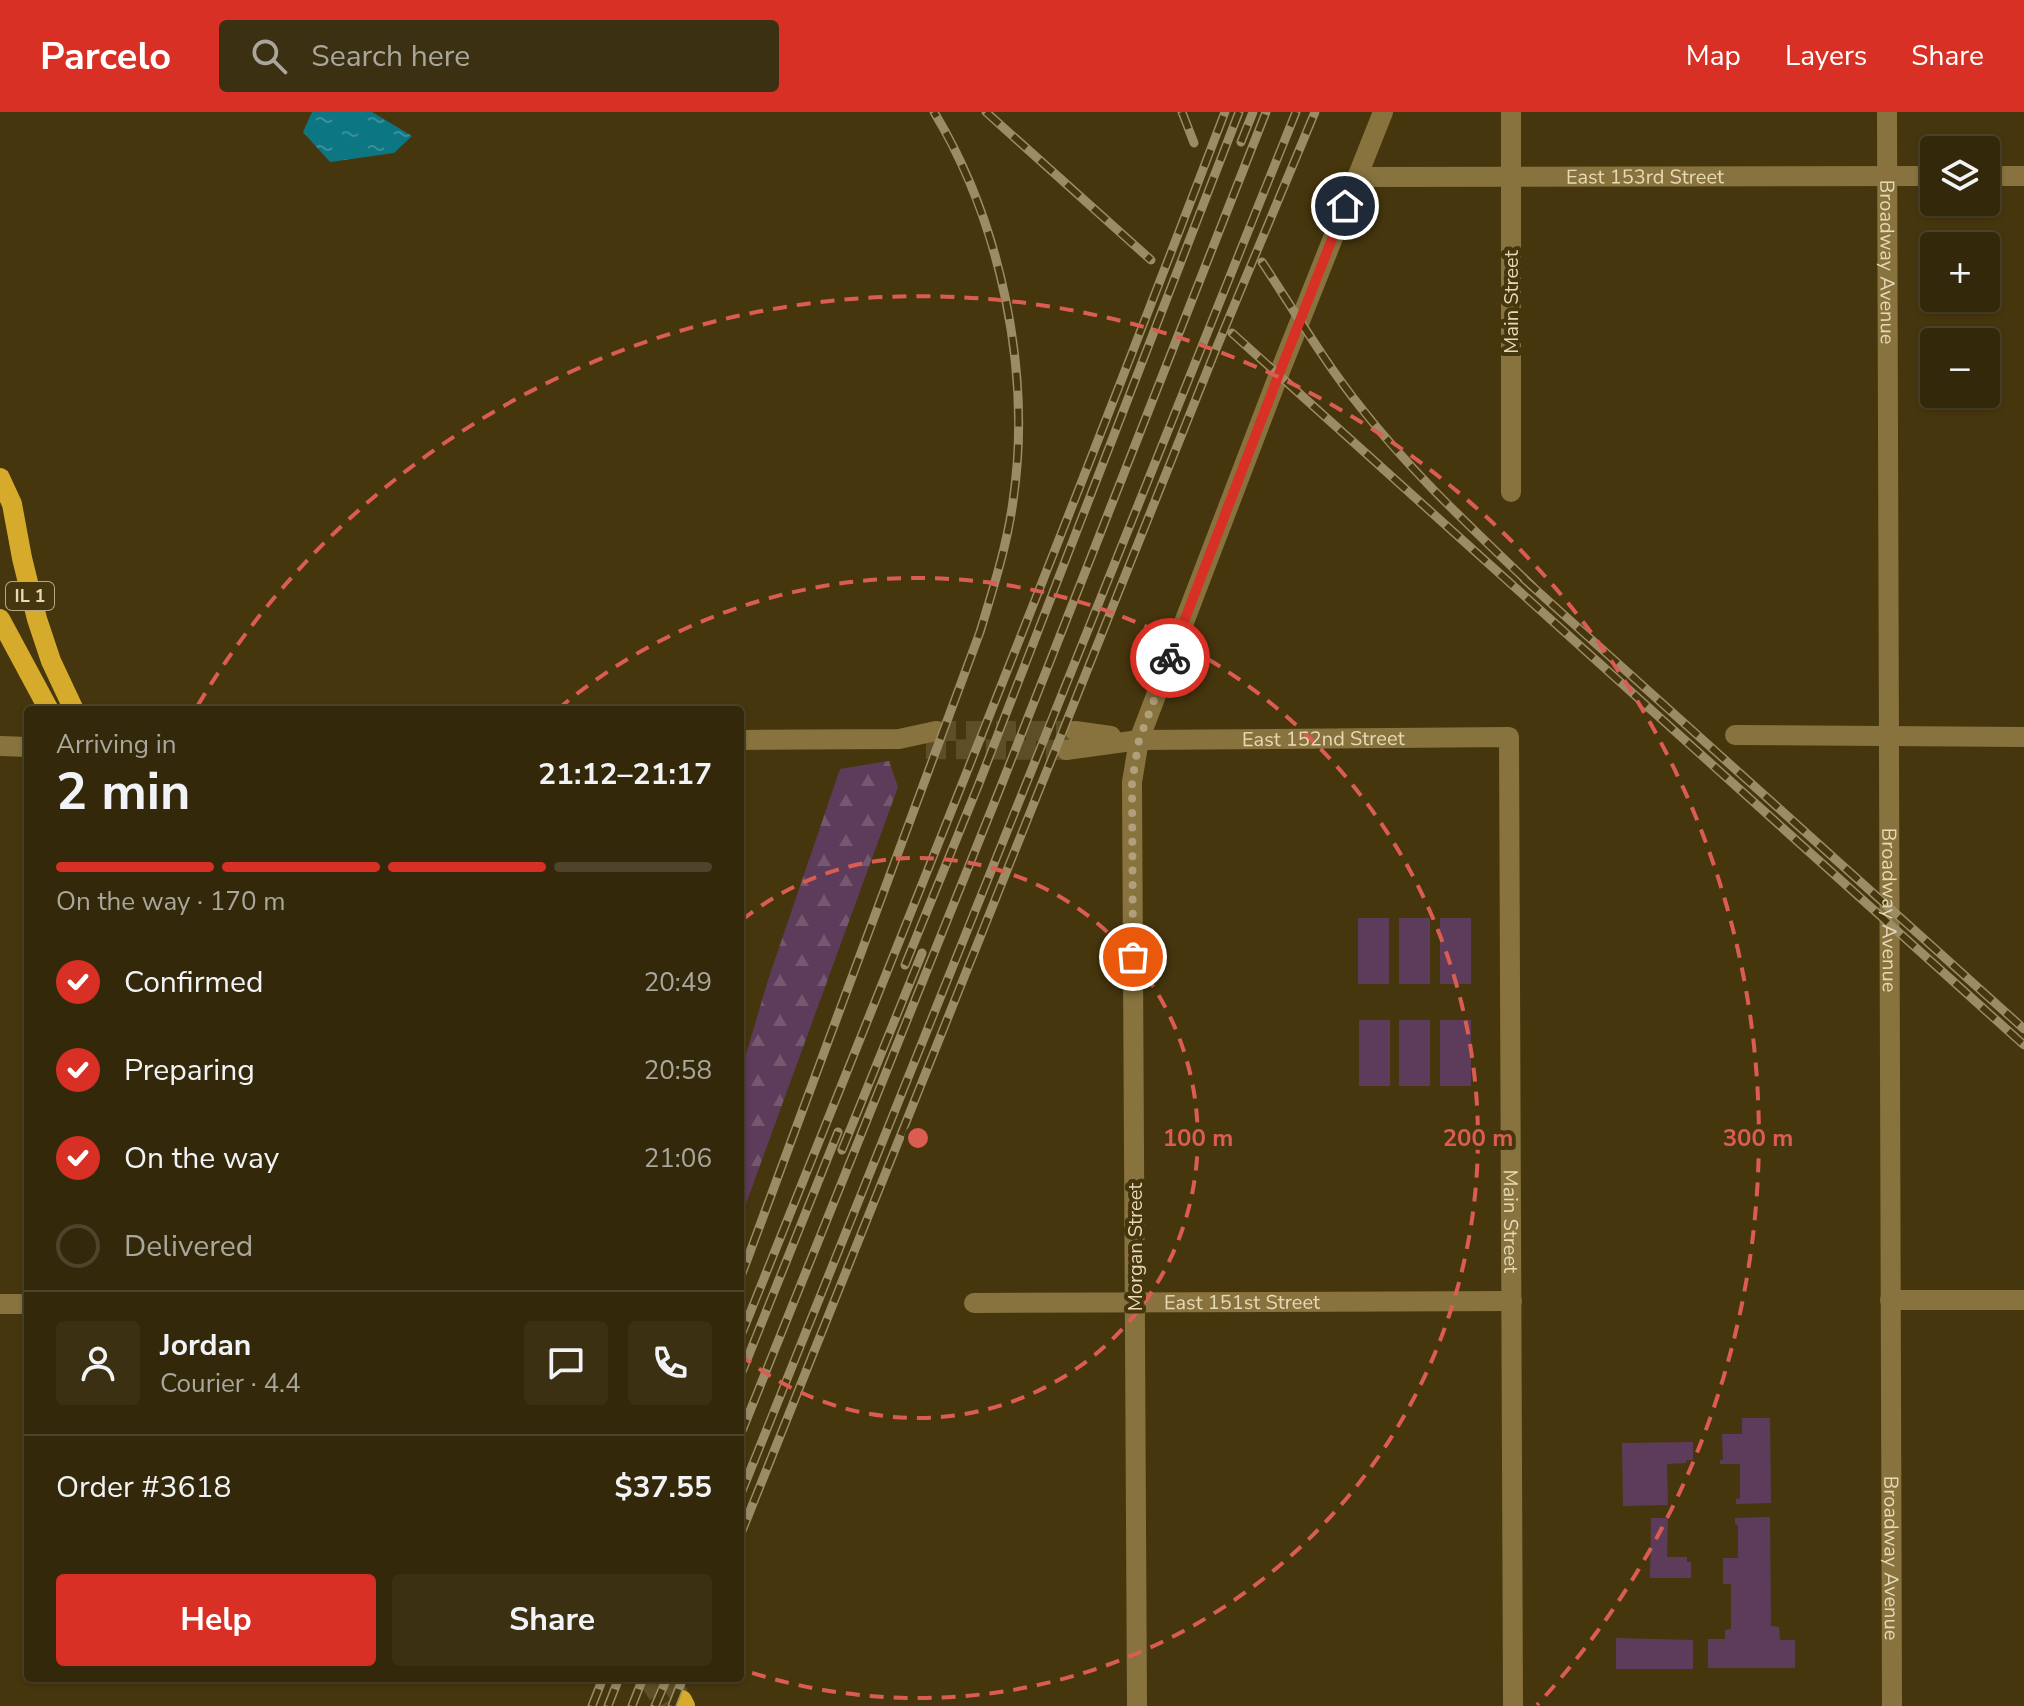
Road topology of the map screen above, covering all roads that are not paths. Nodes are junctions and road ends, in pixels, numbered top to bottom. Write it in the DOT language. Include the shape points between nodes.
graph roads {
  1 [pos="1383,112"];
  2 [pos="1511,112"];
  3 [pos="1887,112"];
  4 [pos="1887,176"];
  5 [pos="1920,176"];
  6 [pos="2000,176"];
  7 [pos="2024,176"];
  8 [pos="1357,177"];
  9 [pos="1511,177"];
  10 [pos="0,478"];
  11 [pos="1511,492"];
  12 [pos="0,619"];
  13 [pos="47,706"];
  14 [pos="72,706"];
  15 [pos="1735,735"];
  16 [pos="1509,737"];
  17 [pos="1889,737"];
  18 [pos="2024,737"];
  19 [pos="744,740"];
  20 [pos="931,740"];
  21 [pos="1139,740"];
  22 [pos="1070,741"];
  23 [pos="0,746"];
  24 [pos="24,747"];
  25 [pos="1890,1300"];
  26 [pos="2024,1300"];
  27 [pos="1512,1301"];
  28 [pos="1136,1302"];
  29 [pos="974,1303"];
  30 [pos="0,1304"];
  31 [pos="24,1304"];
  32 [pos="1137,1706"];
  33 [pos="1513,1706"];
  34 [pos="1892,1706"];
  1 -- 8 [label="street, Morgan Street"];
  2 -- 9 [label="street, Main Street"];
  3 -- 4 [label="street, Broadway Avenue"];
  4 -- 5 [label="street, East 153rd Street"];
  4 -- 9 [label="street, East 153rd Street"];
  4 -- 17 [label="street, Broadway Avenue"];
  6 -- 7 [label="street"];
  8 -- 9 [label="street, East 153rd Street"];
  8 -- 21 [label="street, Morgan Street"];
  9 -- 11 [label="street, Main Street"];
  10 -- 14 [label="main road, IL 1" via="12,504 40,630"];
  12 -- 13 [label="main road, IL 1"];
  15 -- 17 [label="street"];
  16 -- 21 [label="street, East 152nd Street"];
  16 -- 27 [label="street, Main Street"];
  17 -- 18 [label="street"];
  17 -- 25 [label="street, Broadway Avenue"];
  19 -- 20 [label="street"];
  21 -- 22 [label="street, East 152nd Street"];
  21 -- 28 [label="street, Morgan Street" via="1132,782"];
  23 -- 24 [label="street"];
  25 -- 26 [label="street"];
  25 -- 34 [label="street, Broadway Avenue"];
  27 -- 28 [label="street, East 151st Street"];
  27 -- 33 [label="street, Main Street"];
  28 -- 29 [label="street, East 151st Street"];
  28 -- 32 [label="street, Morgan Street"];
  30 -- 31 [label="street"];
}
